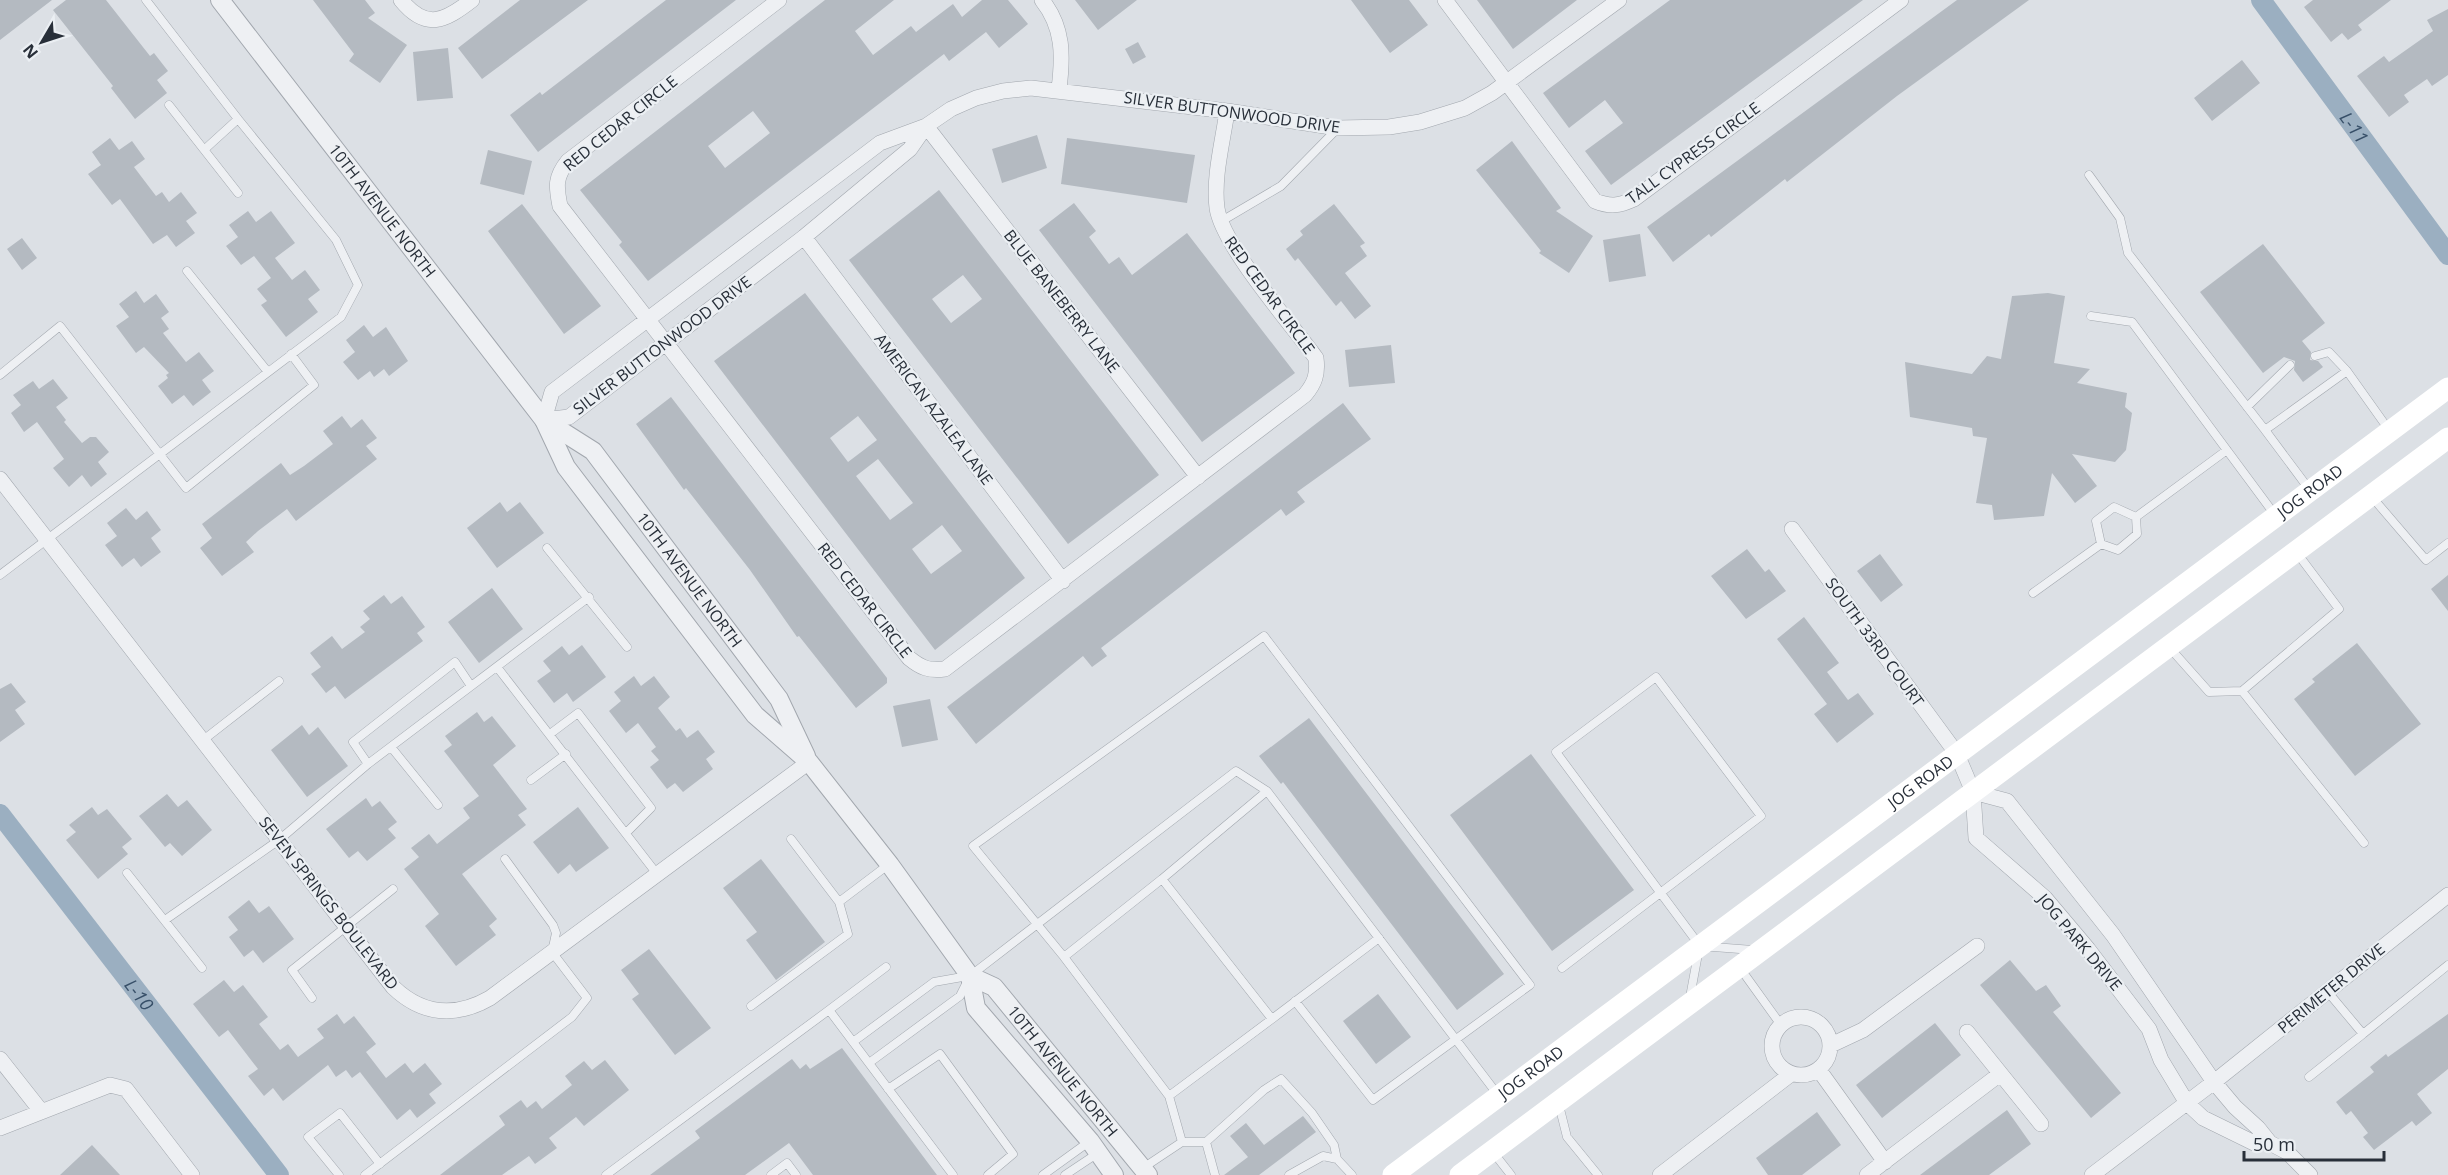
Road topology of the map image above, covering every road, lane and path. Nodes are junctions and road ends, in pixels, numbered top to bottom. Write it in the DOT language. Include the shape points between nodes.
graph roads {
  1 [pos="146,0"];
  2 [pos="220,0"];
  3 [pos="401,0"];
  4 [pos="472,0"];
  5 [pos="779,0"];
  6 [pos="1042,0"];
  7 [pos="1445,0"];
  8 [pos="1619,0"];
  9 [pos="1901,0"];
  10 [pos="1506,83"];
  11 [pos="1059,89"];
  12 [pos="169,105"];
  13 [pos="1227,111"];
  14 [pos="238,119"];
  15 [pos="926,126"];
  16 [pos="1338,128"];
  17 [pos="205,149"];
  18 [pos="2089,174"];
  19 [pos="238,193"];
  20 [pos="1220,222"];
  21 [pos="804,237"];
  22 [pos="187,271"];
  23 [pos="2091,316"];
  24 [pos="646,320"];
  25 [pos="664,344"];
  26 [pos="291,354"];
  27 [pos="2315,356"];
  28 [pos="2290,365"];
  29 [pos="2347,371"];
  30 [pos="268,372"];
  31 [pos="0,375"];
  32 [pos="2448,388"];
  33 [pos="2247,407"];
  34 [pos="544,420"];
  35 [pos="2265,430"];
  36 [pos="2390,432"];
  37 [pos="2447,442"];
  38 [pos="2227,450"];
  39 [pos="158,455"];
  40 [pos="1198,477"];
  41 [pos="0,479"];
  42 [pos="2310,491"];
  43 [pos="2371,496"];
  44 [pos="2276,516"];
  45 [pos="2136,517"];
  46 [pos="1792,529"];
  47 [pos="46,539"];
  48 [pos="2448,543"];
  49 [pos="2101,544"];
  50 [pos="547,548"];
  51 [pos="2296,552"];
  52 [pos="0,575"];
  53 [pos="1064,581"];
  54 [pos="2032,593"];
  55 [pos="589,597"];
  56 [pos="627,647"];
  57 [pos="2169,647"];
  58 [pos="497,667"];
  59 [pos="279,681"];
  60 [pos="471,686"];
  61 [pos="2242,691"];
  62 [pos="550,734"];
  63 [pos="202,741"];
  64 [pos="390,747"];
  65 [pos="566,754"];
  66 [pos="1957,754"];
  67 [pos="808,762"];
  68 [pos="368,764"];
  69 [pos="531,780"];
  70 [pos="1267,791"];
  71 [pos="1973,792"];
  72 [pos="438,805"];
  73 [pos="627,832"];
  74 [pos="791,839"];
  75 [pos="279,840"];
  76 [pos="2364,843"];
  77 [pos="505,859"];
  78 [pos="890,864"];
  79 [pos="127,873"];
  80 [pos="657,874"];
  81 [pos="1162,879"];
  82 [pos="393,889"];
  83 [pos="1659,891"];
  84 [pos="2448,895"];
  85 [pos="839,902"];
  86 [pos="165,920"];
  87 [pos="1038,924"];
  88 [pos="346,927"];
  89 [pos="1379,938"];
  90 [pos="1700,946"];
  91 [pos="1977,946"];
  92 [pos="1764,949"];
  93 [pos="552,952"];
  94 [pos="1064,957"];
  95 [pos="2448,966"];
  96 [pos="886,967"];
  97 [pos="1739,967"];
  98 [pos="202,968"];
  99 [pos="1562,968"];
  100 [pos="970,976"];
  101 [pos="2327,991"];
  102 [pos="312,998"];
  103 [pos="1295,1001"];
  104 [pos="751,1006"];
  105 [pos="1685,1008"];
  106 [pos="829,1010"];
  107 [pos="1272,1018"];
  108 [pos="1781,1025"];
  109 [pos="1966,1032"];
  110 [pos="2363,1034"];
  111 [pos="1457,1041"];
  112 [pos="853,1042"];
  113 [pos="1831,1045"];
  114 [pos="0,1059"];
  115 [pos="869,1063"];
  116 [pos="1819,1070"];
  117 [pos="1791,1074"];
  118 [pos="2000,1074"];
  119 [pos="2309,1077"];
  120 [pos="2214,1082"];
  121 [pos="888,1089"];
  122 [pos="1168,1096"];
  123 [pos="1499,1096"];
  124 [pos="1558,1102"];
  125 [pos="2187,1102"];
  126 [pos="41,1111"];
  127 [pos="2041,1124"];
  128 [pos="0,1128"];
  129 [pos="1182,1142"];
  130 [pos="1206,1142"];
  131 [pos="2270,1143"];
  132 [pos="1094,1147"];
  133 [pos="1492,1151"];
  134 [pos="1337,1159"];
  135 [pos="1885,1162"];
  136 [pos="380,1164"];
  137 [pos="1146,1172"];
  138 [pos="192,1175"];
  139 [pos="339,1175"];
  140 [pos="365,1175"];
  141 [pos="606,1175"];
  142 [pos="771,1175"];
  143 [pos="796,1175"];
  144 [pos="953,1175"];
  145 [pos="988,1175"];
  146 [pos="1043,1175"];
  147 [pos="1065,1175"];
  148 [pos="1114,1175"];
  149 [pos="1215,1175"];
  150 [pos="1289,1175"];
  151 [pos="1352,1175"];
  152 [pos="1393,1175"];
  153 [pos="1460,1175"];
  154 [pos="1511,1175"];
  155 [pos="1598,1175"];
  156 [pos="1660,1175"];
  157 [pos="1867,1175"];
  158 [pos="2092,1175"];
  159 [pos="2310,1175"];
  1 -- 14 [label="lane"];
  2 -- 34 [label="street, 10TH AVENUE NORTH"];
  3 -- 4 [label="street" via="411,12 428,20 442,20"];
  5 -- 24 [label="street, RED CEDAR CIRCLE" via="559,171 555,184 560,206"];
  6 -- 11 [label="street" via="1061,37"];
  7 -- 10 [label="street, TALL CYPRESS CIRCLE"];
  8 -- 10 [label="street, SILVER BUTTONWOOD DRIVE"];
  9 -- 10 [label="street, TALL CYPRESS CIRCLE" via="1621,205 1595,201"];
  10 -- 16 [label="street, SILVER BUTTONWOOD DRIVE" via="1465,108 1436,118 1389,127"];
  11 -- 13 [label="street, SILVER BUTTONWOOD DRIVE"];
  11 -- 15 [label="street, SILVER BUTTONWOOD DRIVE" via="1012,90 976,98"];
  12 -- 17 [label="lane"];
  13 -- 16 [label="street, SILVER BUTTONWOOD DRIVE"];
  13 -- 20 [label="street, RED CEDAR CIRCLE" via="1217,194"];
  14 -- 17 [label="lane"];
  14 -- 26 [label="lane" via="336,240 358,285 341,317"];
  15 -- 21 [label="street, SILVER BUTTONWOOD DRIVE" via="910,150"];
  15 -- 24 [label="street, SILVER BUTTONWOOD DRIVE" via="880,142"];
  15 -- 40 [label="street, BLUE BANEBERRY LANE"];
  16 -- 20 [label="lane" via="1281,186"];
  17 -- 19 [label="lane"];
  18 -- 33 [label="lane" via="2120,218 2128,253"];
  20 -- 40 [label="street, RED CEDAR CIRCLE" via="1233,246 1316,358 1318,371 1305,394"];
  21 -- 25 [label="street, SILVER BUTTONWOOD DRIVE"];
  21 -- 53 [label="street, AMERICAN AZALEA LANE"];
  22 -- 30 [label="lane"];
  23 -- 38 [label="lane" via="2132,322"];
  24 -- 25 [label="street, RED CEDAR CIRCLE"];
  24 -- 34 [label="street, SILVER BUTTONWOOD DRIVE" via="552,392"];
  25 -- 34 [label="street, SILVER BUTTONWOOD DRIVE" via="569,417"];
  25 -- 53 [label="street, RED CEDAR CIRCLE" via="919,666 945,669"];
  26 -- 30 [label="lane"];
  26 -- 39 [label="lane" via="314,385 186,488"];
  27 -- 29 [label="lane" via="2329,352"];
  28 -- 33 [label="lane"];
  29 -- 35 [label="lane"];
  29 -- 36 [label="lane"];
  30 -- 39 [label="lane"];
  31 -- 39 [label="lane" via="60,326"];
  32 -- 36 [label="main road, JOG ROAD"];
  33 -- 35 [label="lane"];
  34 -- 67 [label="street, 10TH AVENUE NORTH" via="566,467 755,715"];
  34 -- 67 [label="street, 10TH AVENUE NORTH" via="593,451 779,699"];
  35 -- 42 [label="lane"];
  36 -- 42 [label="main road, JOG ROAD"];
  37 -- 43 [label="main road"];
  38 -- 44 [label="lane"];
  38 -- 45 [label="lane"];
  39 -- 47 [label="lane"];
  40 -- 53 [label="street, RED CEDAR CIRCLE"];
  41 -- 47 [label="street, SEVEN SPRINGS BOULEVARD"];
  42 -- 44 [label="main road, JOG ROAD"];
  43 -- 48 [label="lane" via="2426,560"];
  43 -- 51 [label="main road"];
  44 -- 66 [label="main road, JOG ROAD"];
  45 -- 49 [label="lane" via="2137,534 2118,550"];
  45 -- 49 [label="lane" via="2114,507 2096,521"];
  46 -- 66 [label="street, SOUTH 33RD COURT"];
  47 -- 52 [label="lane"];
  47 -- 63 [label="street, SEVEN SPRINGS BOULEVARD"];
  49 -- 54 [label="lane"];
  50 -- 55 [label="lane"];
  51 -- 57 [label="main road"];
  51 -- 61 [label="lane" via="2339,609"];
  55 -- 56 [label="lane"];
  55 -- 58 [label="lane"];
  57 -- 61 [label="lane" via="2209,692"];
  57 -- 71 [label="main road"];
  58 -- 60 [label="lane"];
  58 -- 62 [label="lane"];
  59 -- 63 [label="lane"];
  60 -- 64 [label="lane"];
  60 -- 68 [label="lane" via="455,663 353,742"];
  61 -- 76 [label="lane"];
  62 -- 65 [label="lane"];
  62 -- 73 [label="lane" via="578,713 651,808"];
  63 -- 75 [label="street, SEVEN SPRINGS BOULEVARD"];
  64 -- 68 [label="lane"];
  64 -- 72 [label="lane"];
  65 -- 69 [label="lane"];
  65 -- 73 [label="lane"];
  66 -- 71 [label="street, JOG PARK DRIVE"];
  66 -- 90 [label="main road, JOG ROAD"];
  67 -- 78 [label="street, 10TH AVENUE NORTH"];
  67 -- 80 [label="street, SEVEN SPRINGS BOULEVARD"];
  68 -- 75 [label="lane"];
  70 -- 81 [label="lane"];
  70 -- 87 [label="lane" via="1236,771"];
  70 -- 89 [label="lane"];
  71 -- 92 [label="main road"];
  71 -- 120 [label="street, JOG PARK DRIVE" via="2007,801 2131,959"];
  71 -- 125 [label="street, JOG PARK DRIVE" via="1976,838 2045,898 2088,949 2149,1029 2161,1060"];
  73 -- 80 [label="lane"];
  74 -- 85 [label="lane"];
  75 -- 86 [label="lane"];
  75 -- 88 [label="street, SEVEN SPRINGS BOULEVARD"];
  77 -- 93 [label="lane" via="553,925 556,933"];
  78 -- 85 [label="lane"];
  78 -- 100 [label="street, 10TH AVENUE NORTH"];
  79 -- 86 [label="lane"];
  80 -- 93 [label="street, SEVEN SPRINGS BOULEVARD"];
  81 -- 94 [label="lane"];
  81 -- 107 [label="lane"];
  82 -- 88 [label="lane"];
  83 -- 83 [label="lane" via="1556,752 1656,677 1761,816"];
  83 -- 90 [label="lane"];
  83 -- 99 [label="lane"];
  84 -- 101 [label="street, PERIMETER DRIVE"];
  85 -- 104 [label="lane" via="848,934"];
  86 -- 98 [label="lane"];
  87 -- 94 [label="lane"];
  87 -- 100 [label="lane"];
  87 -- 111 [label="lane" via="973,846 1264,636 1530,985"];
  88 -- 93 [label="street, SEVEN SPRINGS BOULEVARD" via="402,996 439,1011 465,1010 477,1005"];
  88 -- 102 [label="lane" via="292,970"];
  89 -- 103 [label="lane"];
  89 -- 111 [label="lane"];
  90 -- 92 [label="lane"];
  90 -- 105 [label="lane" via="1693,991"];
  90 -- 123 [label="main road, JOG ROAD"];
  91 -- 113 [label="street" via="1863,1030"];
  92 -- 97 [label="main road"];
  93 -- 136 [label="lane" via="587,998 572,1017"];
  94 -- 122 [label="lane"];
  95 -- 110 [label="lane"];
  96 -- 106 [label="lane"];
  97 -- 105 [label="main road"];
  97 -- 108 [label="lane"];
  100 -- 112 [label="lane" via="934,982"];
  100 -- 115 [label="lane" via="960,996"];
  100 -- 132 [label="street, 10TH AVENUE NORTH" via="976,1008"];
  100 -- 137 [label="street, 10TH AVENUE NORTH" via="993,987"];
  101 -- 110 [label="lane"];
  101 -- 120 [label="street, PERIMETER DRIVE"];
  103 -- 107 [label="lane"];
  103 -- 111 [label="lane" via="1373,1100"];
  105 -- 124 [label="main road"];
  106 -- 112 [label="lane"];
  106 -- 141 [label="lane"];
  107 -- 122 [label="lane"];
  108 -- 113 [label="street" via="1798,1017 1817,1021 1824,1027"];
  108 -- 117 [label="street" via="1772,1042 1773,1052 1776,1061"];
  109 -- 118 [label="street"];
  110 -- 119 [label="lane"];
  111 -- 123 [label="lane"];
  112 -- 115 [label="lane"];
  113 -- 116 [label="street" via="1826,1063"];
  114 -- 126 [label="street"];
  115 -- 121 [label="lane"];
  116 -- 117 [label="street"];
  116 -- 135 [label="street"];
  117 -- 156 [label="street"];
  118 -- 127 [label="street"];
  118 -- 135 [label="street"];
  120 -- 125 [label="street"];
  120 -- 131 [label="street, JOG PARK DRIVE"];
  121 -- 144 [label="lane"];
  121 -- 145 [label="lane" via="940,1054 1013,1154"];
  122 -- 129 [label="lane"];
  123 -- 152 [label="main road, JOG ROAD"];
  124 -- 133 [label="main road"];
  124 -- 155 [label="lane" via="1567,1137"];
  125 -- 131 [label="street, JOG PARK DRIVE" via="2203,1118 2254,1143"];
  125 -- 158 [label="street"];
  126 -- 128 [label="street"];
  126 -- 138 [label="street" via="110,1084 126,1089"];
  129 -- 130 [label="lane"];
  129 -- 137 [label="lane"];
  130 -- 134 [label="lane" via="1281,1078 1312,1113 1334,1145"];
  130 -- 149 [label="lane"];
  131 -- 159 [label="street, JOG PARK DRIVE" via="2287,1152"];
  132 -- 146 [label="lane"];
  132 -- 147 [label="lane"];
  132 -- 148 [label="street, 10TH AVENUE NORTH"];
  133 -- 153 [label="main road"];
  133 -- 154 [label="lane"];
  134 -- 150 [label="lane" via="1323,1156"];
  134 -- 151 [label="lane"];
  135 -- 157 [label="street"];
  136 -- 139 [label="lane" via="340,1113 308,1137"];
  136 -- 140 [label="lane"];
  142 -- 143 [label="lane" via="787,1163"];
}
